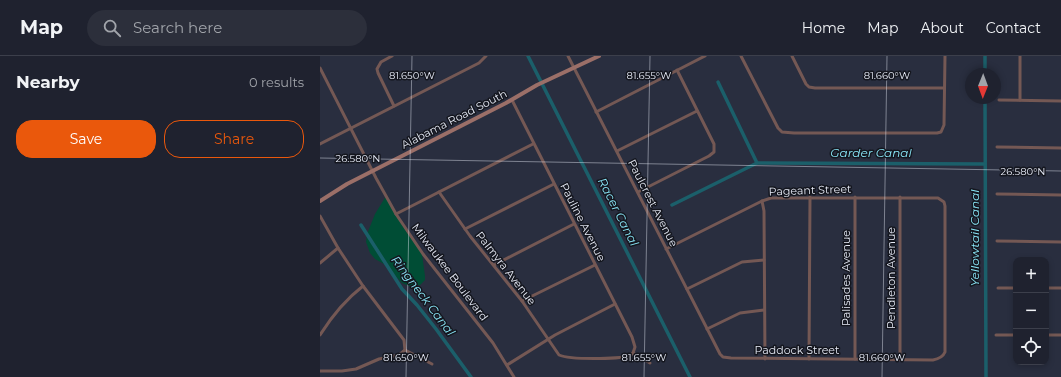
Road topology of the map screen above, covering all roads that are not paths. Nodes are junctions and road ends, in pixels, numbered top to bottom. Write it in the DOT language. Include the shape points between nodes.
graph roads {
  1 [pos="392,56"];
  2 [pos="486,56"];
  3 [pos="568,56"];
  4 [pos="599,56"];
  5 [pos="705,56"];
  6 [pos="741,56"];
  7 [pos="792,56"];
  8 [pos="945,56"];
  9 [pos="1020,56"];
  10 [pos="320,68"];
  11 [pos="574,68"];
  12 [pos="677,70"];
  13 [pos="944,88"];
  14 [pos="512,100"];
  15 [pos="1001,100"];
  16 [pos="1020,100"];
  17 [pos="1061,101"];
  18 [pos="394,106"];
  19 [pos="698,111"];
  20 [pos="596,112"];
  21 [pos="350,128"];
  22 [pos="320,144"];
  23 [pos="534,144"];
  24 [pos="997,147"];
  25 [pos="1061,148"];
  26 [pos="617,151"];
  27 [pos="372,171"];
  28 [pos="554,184"];
  29 [pos="439,192"];
  30 [pos="638,192"];
  31 [pos="997,194"];
  32 [pos="1061,195"];
  33 [pos="810,197"];
  34 [pos="855,197"];
  35 [pos="900,197"];
  36 [pos="320,200"];
  37 [pos="762,200"];
  38 [pos="396,214"];
  39 [pos="320,216"];
  40 [pos="574,224"];
  41 [pos="465,229"];
  42 [pos="997,241"];
  43 [pos="1061,242"];
  44 [pos="338,248"];
  45 [pos="666,249"];
  46 [pos="764,260"];
  47 [pos="320,263"];
  48 [pos="494,265"];
  49 [pos="595,265"];
  50 [pos="363,286"];
  51 [pos="998,288"];
  52 [pos="1013,288"];
  53 [pos="1049,288"];
  54 [pos="1061,288"];
  55 [pos="687,289"];
  56 [pos="522,301"];
  57 [pos="615,304"];
  58 [pos="764,310"];
  59 [pos="707,330"];
  60 [pos="320,335"];
  61 [pos="996,335"];
  62 [pos="1013,335"];
  63 [pos="1049,335"];
  64 [pos="1061,335"];
  65 [pos="548,339"];
  66 [pos="405,350"];
  67 [pos="633,353"];
  68 [pos="722,356"];
  69 [pos="943,356"];
  70 [pos="765,359"];
  71 [pos="810,359"];
  72 [pos="854,359"];
  73 [pos="900,359"];
  74 [pos="650,363"];
  75 [pos="432,364"];
  76 [pos="507,365"];
  77 [pos="320,371"];
  78 [pos="514,377"];
  1 -- 18 [label="street" via="381,62 377,69"];
  2 -- 18 [label="street" via="478,63"];
  3 -- 11 [label="street, Paulcrest Avenue"];
  4 -- 11 [label="street, Alabama Road South"];
  5 -- 12 [label="street"];
  6 -- 13 [label="street" via="782,132 941,132 944,125"];
  7 -- 13 [label="street" via="809,87"];
  8 -- 13 [label="street"];
  9 -- 16 [label="street"];
  10 -- 21 [label="street, Milwaukee Boulevard"];
  11 -- 14 [label="street, Alabama Road South" via="548,79"];
  11 -- 20 [label="street, Paulcrest Avenue"];
  12 -- 19 [label="street"];
  12 -- 20 [label="street"];
  14 -- 23 [label="street, Pauline Avenue"];
  14 -- 27 [label="street, Alabama Road South"];
  15 -- 16 [label="street"];
  16 -- 17 [label="street"];
  18 -- 21 [label="street"];
  19 -- 26 [label="street"];
  19 -- 30 [label="street" via="714,144 714,152"];
  20 -- 26 [label="street, Paulcrest Avenue"];
  21 -- 22 [label="street"];
  21 -- 27 [label="street, Milwaukee Boulevard"];
  23 -- 28 [label="street, Pauline Avenue"];
  23 -- 29 [label="street"];
  24 -- 25 [label="street"];
  26 -- 30 [label="street, Paulcrest Avenue"];
  27 -- 36 [label="street, Alabama Road South"];
  27 -- 38 [label="street, Milwaukee Boulevard"];
  28 -- 40 [label="street, Pauline Avenue"];
  28 -- 41 [label="street"];
  29 -- 38 [label="street"];
  29 -- 41 [label="street, Palmyra Avenue"];
  30 -- 45 [label="street, Paulcrest Avenue"];
  31 -- 32 [label="street"];
  33 -- 34 [label="street, Pageant Street"];
  33 -- 37 [label="street, Pageant Street" via="776,197"];
  33 -- 71 [label="street"];
  34 -- 35 [label="street, Pageant Street"];
  34 -- 72 [label="street, Palisades Avenue"];
  35 -- 69 [label="street, Pageant Street" via="934,197 941,199 945,206"];
  35 -- 73 [label="street, Pendleton Avenue"];
  37 -- 45 [label="street, Pageant Street"];
  37 -- 46 [label="street"];
  38 -- 76 [label="street, Milwaukee Boulevard"];
  39 -- 44 [label="street"];
  40 -- 48 [label="street"];
  40 -- 49 [label="street, Pauline Avenue"];
  41 -- 48 [label="street, Palmyra Avenue"];
  42 -- 43 [label="street"];
  44 -- 47 [label="street"];
  44 -- 50 [label="street"];
  45 -- 55 [label="street, Paulcrest Avenue"];
  46 -- 55 [label="street" via="742,262"];
  46 -- 58 [label="street"];
  48 -- 56 [label="street, Palmyra Avenue"];
  49 -- 56 [label="street"];
  49 -- 57 [label="street, Pauline Avenue"];
  50 -- 60 [label="street" via="338,309"];
  50 -- 66 [label="street" via="404,340"];
  51 -- 52 [label="street"];
  53 -- 54 [label="street"];
  55 -- 59 [label="street, Paulcrest Avenue"];
  56 -- 65 [label="street, Palmyra Avenue"];
  57 -- 65 [label="street"];
  57 -- 67 [label="street, Pauline Avenue" via="634,341"];
  58 -- 59 [label="street" via="740,313"];
  58 -- 70 [label="street"];
  59 -- 68 [label="street, Paulcrest Avenue"];
  61 -- 62 [label="street"];
  63 -- 64 [label="street"];
  65 -- 67 [label="street, Palmyra Avenue" via="559,355 568,358 618,358"];
  65 -- 76 [label="street"];
  66 -- 75 [label="street"];
  66 -- 77 [label="street" via="399,355 379,359 356,369"];
  67 -- 74 [label="street"];
  68 -- 70 [label="street, Paddock Street"];
  69 -- 73 [label="street, Paddock Street" via="937,359"];
  70 -- 71 [label="street, Paddock Street"];
  71 -- 72 [label="street, Paddock Street"];
  72 -- 73 [label="street, Paddock Street"];
  76 -- 78 [label="street, Milwaukee Boulevard"];
}
